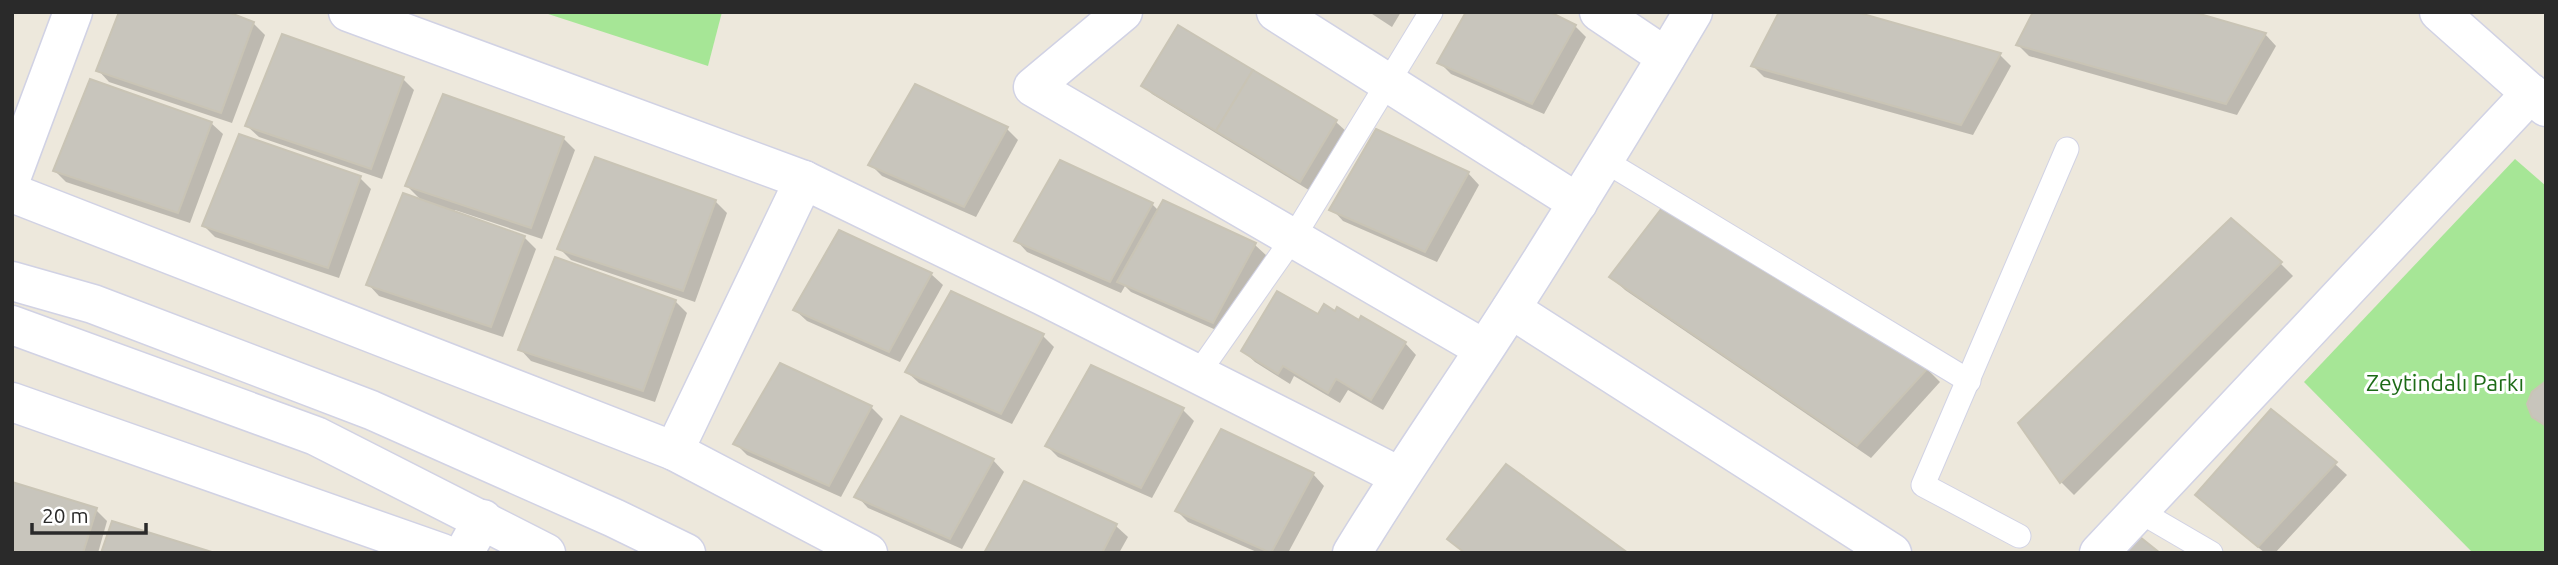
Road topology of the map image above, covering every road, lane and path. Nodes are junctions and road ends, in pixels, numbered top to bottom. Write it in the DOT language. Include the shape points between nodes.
graph roads {
  1 [pos="73,12"];
  2 [pos="348,12"];
  3 [pos="1123,12"];
  4 [pos="1276,12"];
  5 [pos="1431,12"];
  6 [pos="1599,12"];
  7 [pos="1693,12"];
  8 [pos="2439,12"];
  9 [pos="1666,57"];
  10 [pos="1387,83"];
  11 [pos="2538,100"];
  12 [pos="2067,149"];
  13 [pos="1605,161"];
  14 [pos="12,176"];
  15 [pos="804,180"];
  16 [pos="12,193"];
  17 [pos="1578,203"];
  18 [pos="1293,238"];
  19 [pos="12,281"];
  20 [pos="1511,309"];
  21 [pos="12,325"];
  22 [pos="1484,349"];
  23 [pos="1197,375"];
  24 [pos="1969,381"];
  25 [pos="12,402"];
  26 [pos="674,451"];
  27 [pos="1399,477"];
  28 [pos="2139,511"];
  29 [pos="482,519"];
  30 [pos="2019,536"];
  31 [pos="442,553"];
  32 [pos="464,553"];
  33 [pos="546,553"];
  34 [pos="687,553"];
  35 [pos="868,553"];
  36 [pos="1352,553"];
  37 [pos="1892,553"];
  38 [pos="2099,553"];
  39 [pos="2211,553"];
  1 -- 14 [label="street"];
  2 -- 15 [label="street"];
  3 -- 18 [label="street" via="1033,87"];
  4 -- 10 [label="street"];
  5 -- 10 [label="lane"];
  6 -- 9 [label="street"];
  7 -- 9 [label="street"];
  8 -- 11 [label="street"];
  9 -- 13 [label="street"];
  10 -- 17 [label="street"];
  10 -- 18 [label="lane"];
  11 -- 28 [label="street"];
  12 -- 24 [label="lane"];
  13 -- 17 [label="street"];
  13 -- 24 [label="lane"];
  15 -- 23 [label="street"];
  15 -- 26 [label="street"];
  16 -- 26 [label="street"];
  17 -- 20 [label="street"];
  18 -- 22 [label="street"];
  18 -- 23 [label="lane"];
  19 -- 34 [label="street" via="93,304 371,410"];
  20 -- 22 [label="street"];
  20 -- 37 [label="street"];
  21 -- 29 [label="street" via="316,436"];
  22 -- 27 [label="street"];
  23 -- 27 [label="street"];
  24 -- 30 [label="lane" via="1923,485"];
  25 -- 31 [label="street"];
  26 -- 35 [label="street"];
  27 -- 36 [label="street"];
  28 -- 38 [label="street"];
  28 -- 39 [label="lane"];
  29 -- 32 [label="street"];
  29 -- 33 [label="street"];
}
